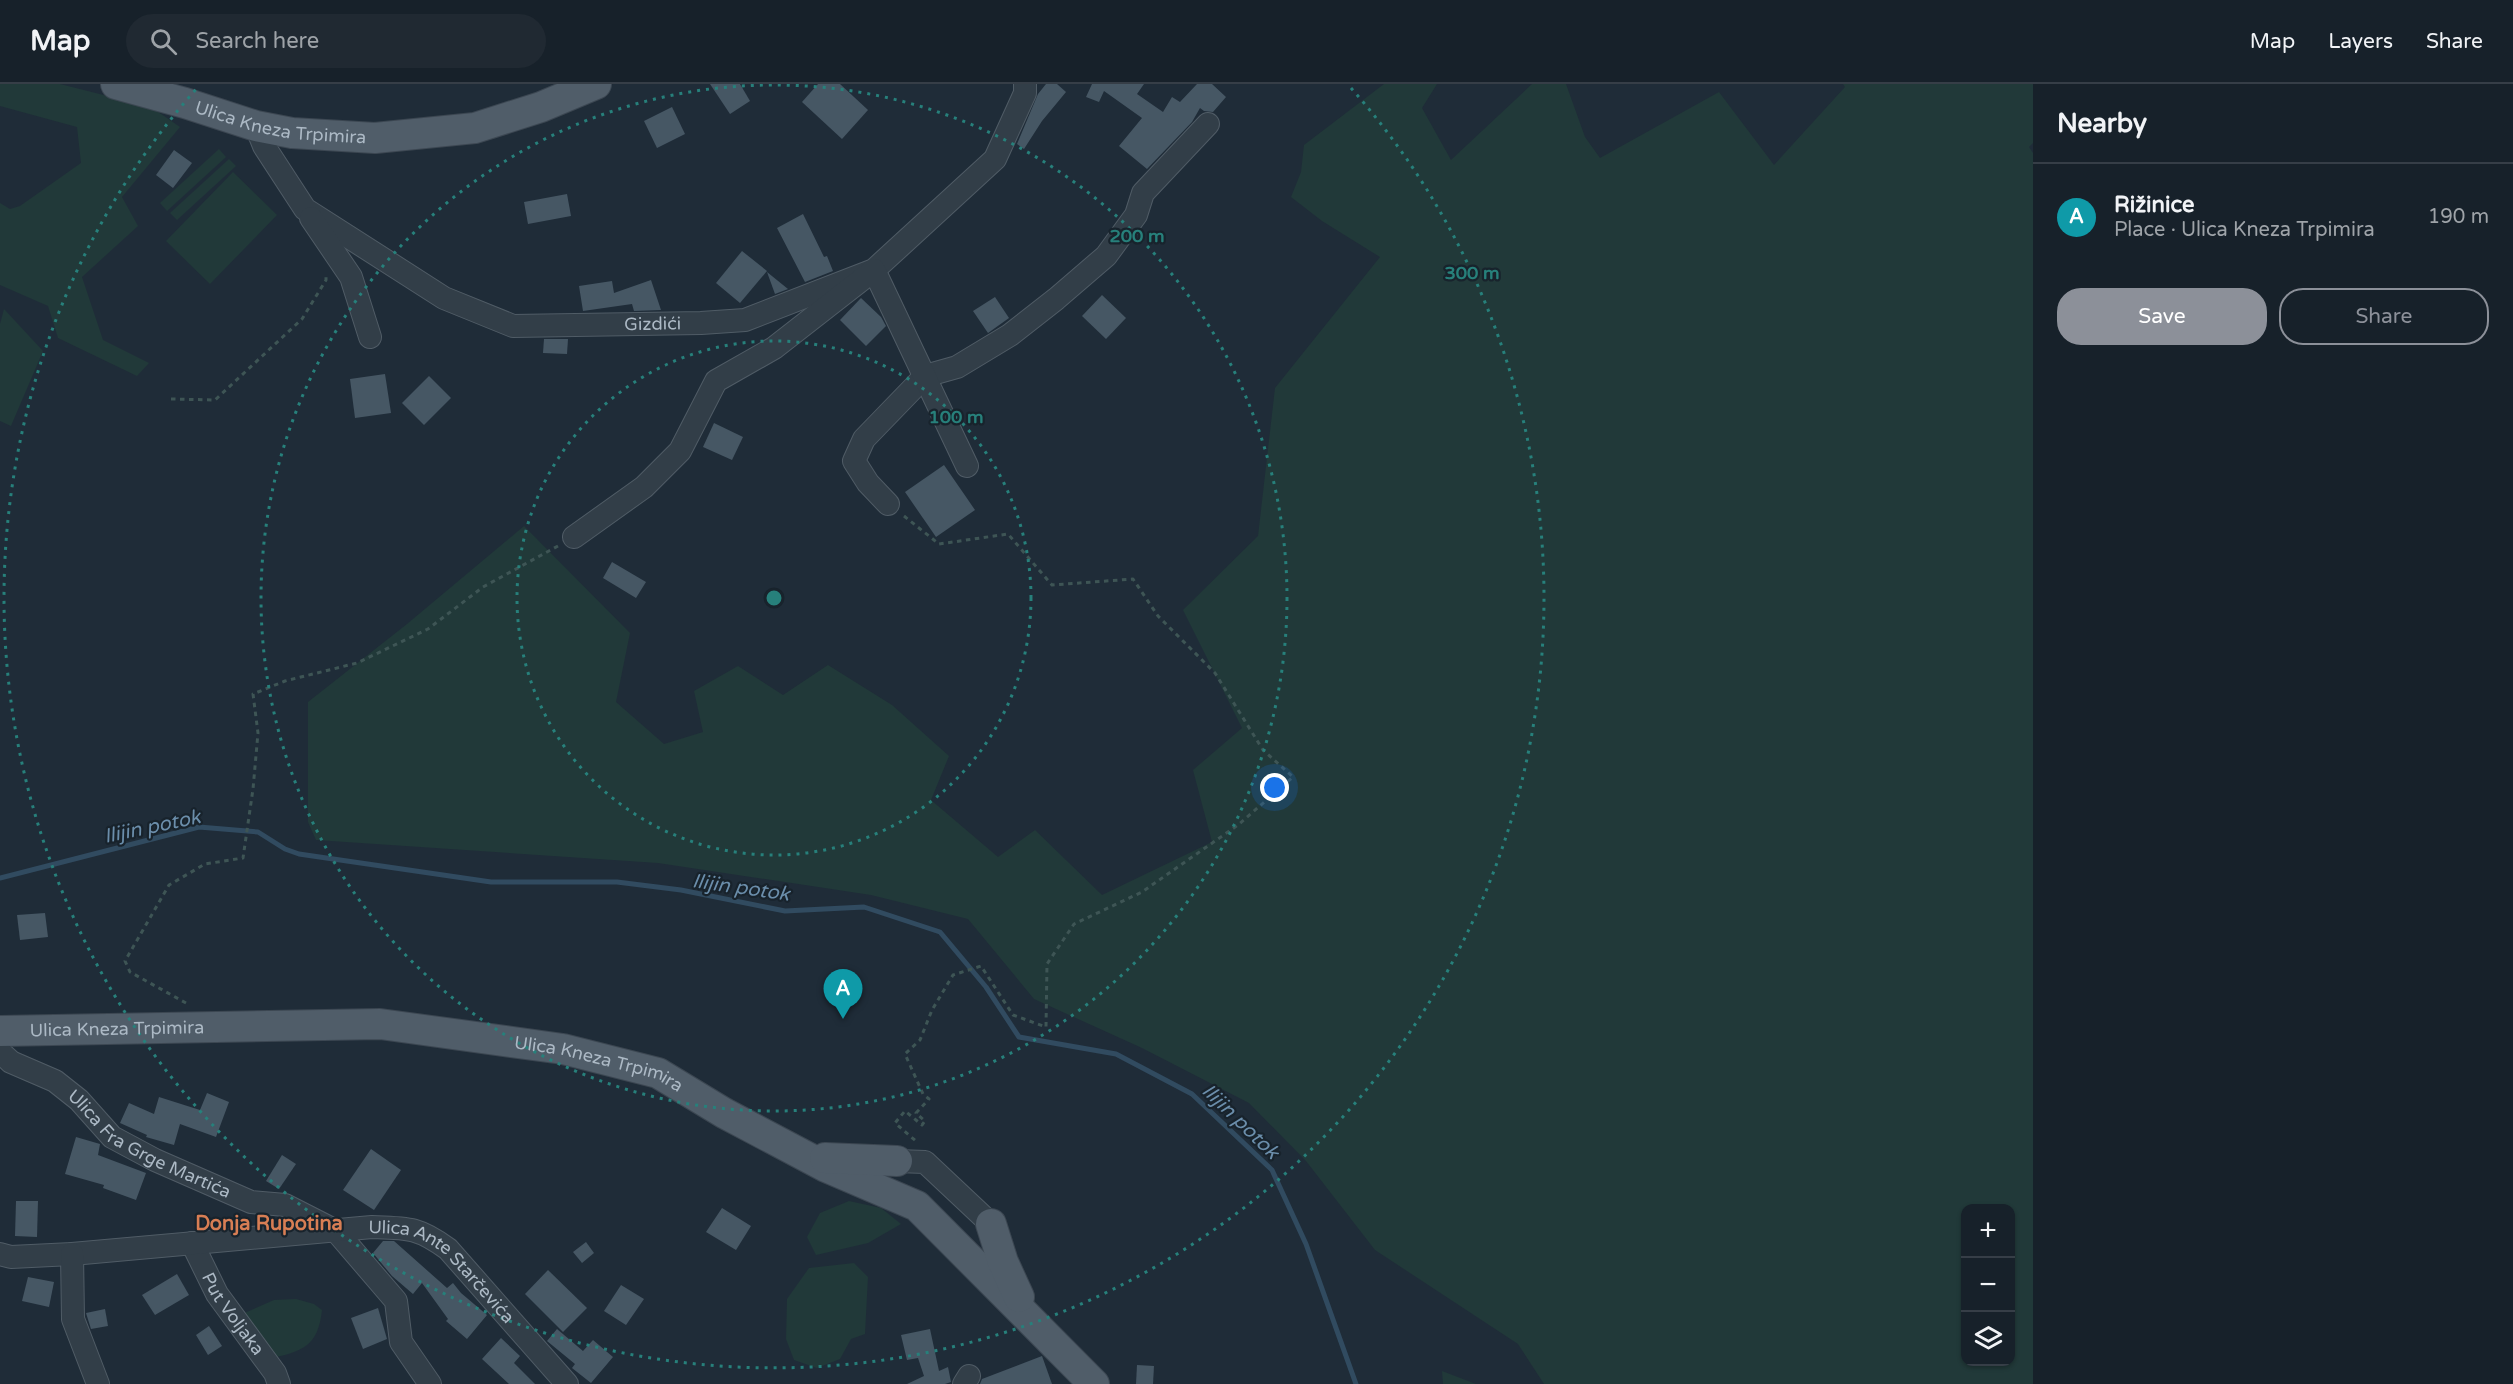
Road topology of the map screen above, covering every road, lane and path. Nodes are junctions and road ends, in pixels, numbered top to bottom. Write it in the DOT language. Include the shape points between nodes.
graph roads {
  1 [pos="116,84"];
  2 [pos="596,84"];
  3 [pos="1028,87"];
  4 [pos="1208,124"];
  5 [pos="256,126"];
  6 [pos="305,209"];
  7 [pos="327,242"];
  8 [pos="874,270"];
  9 [pos="370,336"];
  10 [pos="925,376"];
  11 [pos="171,399"];
  12 [pos="967,466"];
  13 [pos="888,504"];
  14 [pos="574,537"];
  15 [pos="190,1005"];
  16 [pos="0,1032"];
  17 [pos="0,1052"];
  18 [pos="808,1157"];
  19 [pos="911,1162"];
  20 [pos="991,1224"];
  21 [pos="336,1230"];
  22 [pos="192,1243"];
  23 [pos="0,1254"];
  24 [pos="72,1254"];
  25 [pos="1028,1316"];
  26 [pos="98,1384"];
  27 [pos="279,1384"];
  28 [pos="430,1384"];
  29 [pos="567,1384"];
  30 [pos="1095,1384"];
  1 -- 5 [label="main road, Ulica Kneza Trpimira"];
  2 -- 5 [label="main road, Ulica Kneza Trpimira" via="476,128 375,138 292,133"];
  3 -- 8 [label="street, Gizdići" via="995,159"];
  4 -- 10 [label="street" via="1143,193 1136,215 1106,256 1010,335 957,367"];
  5 -- 6 [label="street, Gizdići" via="264,146"];
  6 -- 7 [label="street"];
  6 -- 8 [label="street, Gizdići" via="444,298 513,326 744,320"];
  7 -- 9 [label="street" via="351,277"];
  7 -- 11 [label="path" via="326,280 302,319 216,400"];
  8 -- 10 [label="street"];
  8 -- 14 [label="street" via="774,348 716,381 681,452 644,487"];
  10 -- 12 [label="street"];
  10 -- 13 [label="street" via="864,439 854,461"];
  13 -- 19 [label="path" via="939,544 1008,534 1052,585 1132,579 1158,616 1215,674 1263,750 1293,777 1238,825 1142,891 1074,924 1047,964 1046,1027 1012,1015 981,966 953,975 920,1040 905,1054 922,1094 929,1099 916,1113 925,1121 922,1125 905,1111 895,1123 931,1155"];
  14 -- 15 [label="path" via="483,587 428,629 408,639 357,663 285,681 253,694 258,733 243,858 205,864 169,885 124,961 130,972"];
  16 -- 18 [label="main road, Ulica Kneza Trpimira" via="380,1024 563,1048 658,1073"];
  17 -- 21 [label="street, Ulica Fra Grge Martića" via="11,1062 55,1081 79,1100 112,1137 155,1160 252,1202 285,1205"];
  18 -- 19 [label="main road"];
  18 -- 25 [label="main road, Ulica Kneza Trpimira" via="917,1206"];
  19 -- 20 [label="street"];
  20 -- 25 [label="main road" via="1003,1262"];
  21 -- 22 [label="street, Ulica Ante Starčevića"];
  21 -- 28 [label="street, Ulica Fra Grge Martića" via="396,1301 401,1342"];
  21 -- 29 [label="street, Ulica Ante Starčevića" via="404,1228 426,1233 448,1249"];
  22 -- 24 [label="street, Ulica Ante Starčevića"];
  22 -- 27 [label="street, Put Voljaka" via="217,1294 275,1372"];
  23 -- 24 [label="street, Ulica Ante Starčevića"];
  24 -- 26 [label="street" via="73,1319"];
  25 -- 30 [label="main road, Ulica Kneza Trpimira"];
}
